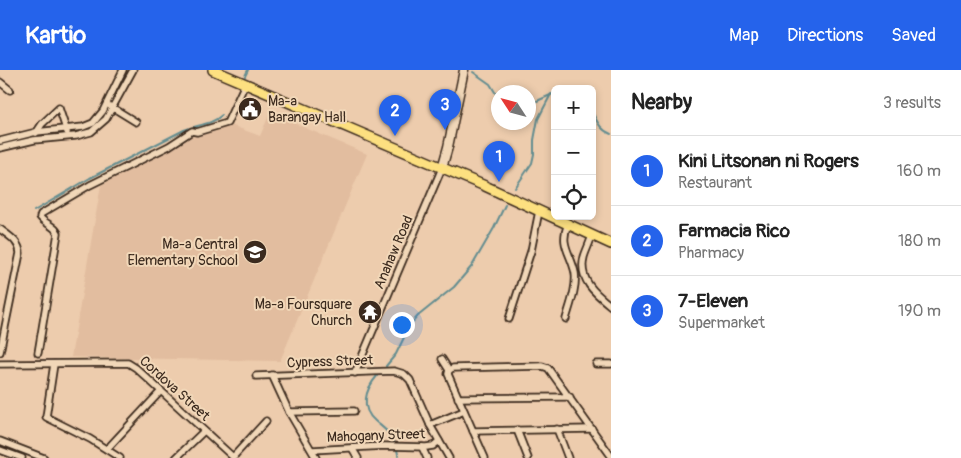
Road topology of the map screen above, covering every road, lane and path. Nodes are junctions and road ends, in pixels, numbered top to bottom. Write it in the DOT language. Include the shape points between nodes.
graph roads {
  1 [pos="213,70"];
  2 [pos="464,70"];
  3 [pos="129,71"];
  4 [pos="0,82"];
  5 [pos="245,84"];
  6 [pos="10,90"];
  7 [pos="107,103"];
  8 [pos="114,108"];
  9 [pos="136,122"];
  10 [pos="66,129"];
  11 [pos="36,132"];
  12 [pos="68,136"];
  13 [pos="34,140"];
  14 [pos="0,141"];
  15 [pos="0,148"];
  16 [pos="442,168"];
  17 [pos="539,211"];
  18 [pos="551,216"];
  19 [pos="561,220"];
  20 [pos="568,224"];
  21 [pos="0,229"];
  22 [pos="592,235"];
  23 [pos="611,244"];
  24 [pos="611,306"];
  25 [pos="509,319"];
  26 [pos="566,319"];
  27 [pos="0,352"];
  28 [pos="38,352"];
  29 [pos="442,359"];
  30 [pos="0,364"];
  31 [pos="54,364"];
  32 [pos="596,364"];
  33 [pos="611,364"];
  34 [pos="449,370"];
  35 [pos="355,373"];
  36 [pos="272,375"];
  37 [pos="256,376"];
  38 [pos="161,391"];
  39 [pos="570,397"];
  40 [pos="458,398"];
  41 [pos="464,411"];
  42 [pos="289,412"];
  43 [pos="354,412"];
  44 [pos="266,421"];
  45 [pos="430,424"];
  46 [pos="592,429"];
  47 [pos="204,430"];
  48 [pos="473,430"];
  49 [pos="517,430"];
  50 [pos="557,430"];
  51 [pos="0,441"];
  52 [pos="439,441"];
  53 [pos="422,447"];
  54 [pos="352,448"];
  55 [pos="108,449"];
  56 [pos="0,450"];
  57 [pos="312,450"];
  58 [pos="611,456"];
  59 [pos="22,458"];
  60 [pos="44,458"];
  61 [pos="120,458"];
  62 [pos="176,458"];
  63 [pos="234,458"];
  64 [pos="316,458"];
  65 [pos="358,458"];
  66 [pos="427,458"];
  67 [pos="449,458"];
  68 [pos="485,458"];
  69 [pos="528,458"];
  70 [pos="568,458"];
  1 -- 5 [label="main road"];
  2 -- 16 [label="street"];
  3 -- 7 [label="street"];
  3 -- 8 [label="street"];
  4 -- 6 [label="street"];
  5 -- 16 [label="main road"];
  5 -- 28 [label="street" via="227,123 192,131 40,216 58,233"];
  7 -- 8 [label="street"];
  7 -- 10 [label="street" via="93,123"];
  8 -- 9 [label="street"];
  8 -- 12 [label="street" via="97,128"];
  10 -- 11 [label="street"];
  10 -- 11 [label="street" via="59,108"];
  10 -- 12 [label="street"];
  11 -- 13 [label="street"];
  11 -- 14 [label="street"];
  12 -- 13 [label="street"];
  13 -- 15 [label="street"];
  16 -- 17 [label="main road"];
  16 -- 35 [label="street, Anahaw Road"];
  17 -- 18 [label="main road"];
  17 -- 25 [label="street" via="531,251"];
  19 -- 20 [label="main road"];
  20 -- 22 [label="main road"];
  20 -- 26 [label="street" via="564,238 575,282"];
  21 -- 27 [label="street" via="16,241 20,253"];
  22 -- 23 [label="main road"];
  22 -- 24 [label="street" via="584,259 584,275 591,290"];
  29 -- 34 [label="street"];
  30 -- 31 [label="street, Cordova Street"];
  31 -- 38 [label="street, Cordova Street" via="128,363"];
  31 -- 55 [label="street" via="46,417"];
  32 -- 33 [label="street"];
  34 -- 39 [label="street" via="542,366 551,371"];
  34 -- 40 [label="street"];
  35 -- 36 [label="street, Cypress Street"];
  35 -- 45 [label="street, Cypress Street" via="404,374 410,380"];
  36 -- 37 [label="street, Cypress Street"];
  36 -- 42 [label="street"];
  38 -- 47 [label="street, Cordova Street"];
  38 -- 55 [label="street"];
  39 -- 40 [label="street"];
  39 -- 46 [label="street"];
  40 -- 41 [label="street"];
  41 -- 45 [label="street"];
  41 -- 48 [label="street"];
  42 -- 43 [label="street"];
  42 -- 57 [label="street"];
  44 -- 63 [label="street"];
  45 -- 52 [label="street"];
  46 -- 50 [label="street"];
  46 -- 58 [label="street"];
  47 -- 62 [label="street"];
  47 -- 63 [label="street, Cordova Street"];
  48 -- 49 [label="street"];
  48 -- 68 [label="street"];
  49 -- 50 [label="street"];
  49 -- 69 [label="street"];
  50 -- 70 [label="street"];
  51 -- 60 [label="street"];
  52 -- 53 [label="street, Mahogany Street" via="433,446"];
  52 -- 67 [label="street"];
  53 -- 54 [label="street, Mahogany Street"];
  53 -- 66 [label="street"];
  54 -- 57 [label="street, Mahogany Street"];
  54 -- 65 [label="street"];
  55 -- 61 [label="street"];
  56 -- 59 [label="street"];
  57 -- 64 [label="street"];
}
